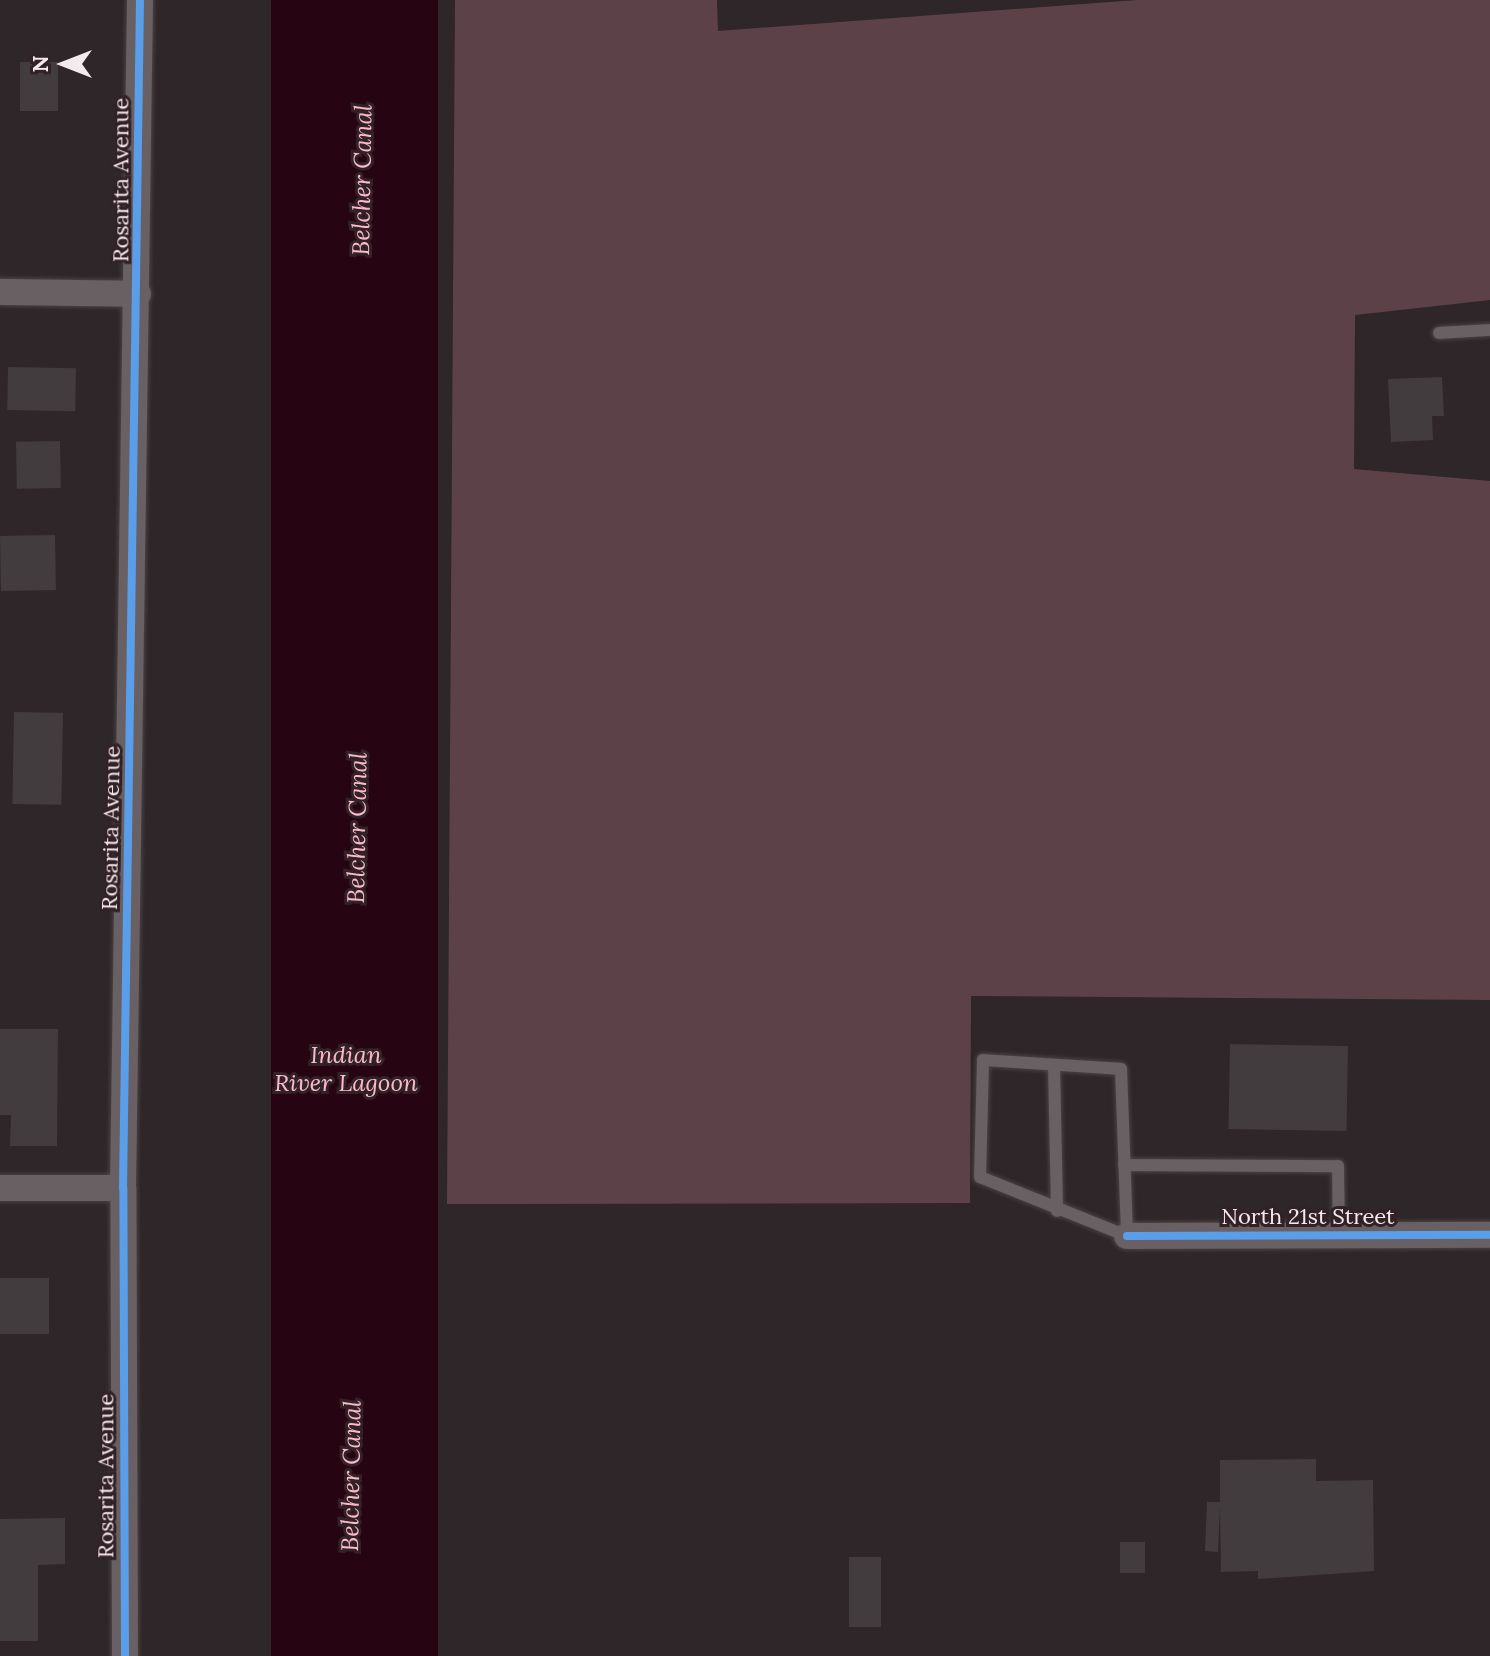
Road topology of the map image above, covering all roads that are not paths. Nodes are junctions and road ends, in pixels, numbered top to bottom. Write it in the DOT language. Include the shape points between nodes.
graph roads {
  1 [pos="140,0"];
  2 [pos="0,292"];
  3 [pos="138,294"];
  4 [pos="1490,330"];
  5 [pos="1439,333"];
  6 [pos="1054,1065"];
  7 [pos="1124,1165"];
  8 [pos="0,1188"];
  9 [pos="123,1188"];
  10 [pos="1057,1211"];
  11 [pos="1339,1235"];
  12 [pos="1490,1235"];
  13 [pos="1127,1236"];
  14 [pos="125,1656"];
  1 -- 3 [label="street, Rosarita Avenue"];
  2 -- 3 [label="street"];
  3 -- 9 [label="street, Rosarita Avenue"];
  4 -- 5 [label="lane"];
  6 -- 7 [label="lane" via="1121,1069"];
  6 -- 10 [label="lane"];
  6 -- 10 [label="lane" via="983,1060 980,1177"];
  7 -- 11 [label="lane" via="1338,1166"];
  7 -- 13 [label="lane"];
  8 -- 9 [label="street"];
  9 -- 14 [label="street, Rosarita Avenue"];
  10 -- 13 [label="lane"];
  11 -- 12 [label="street, North 21st Street"];
  11 -- 13 [label="street, North 21st Street"];
}
